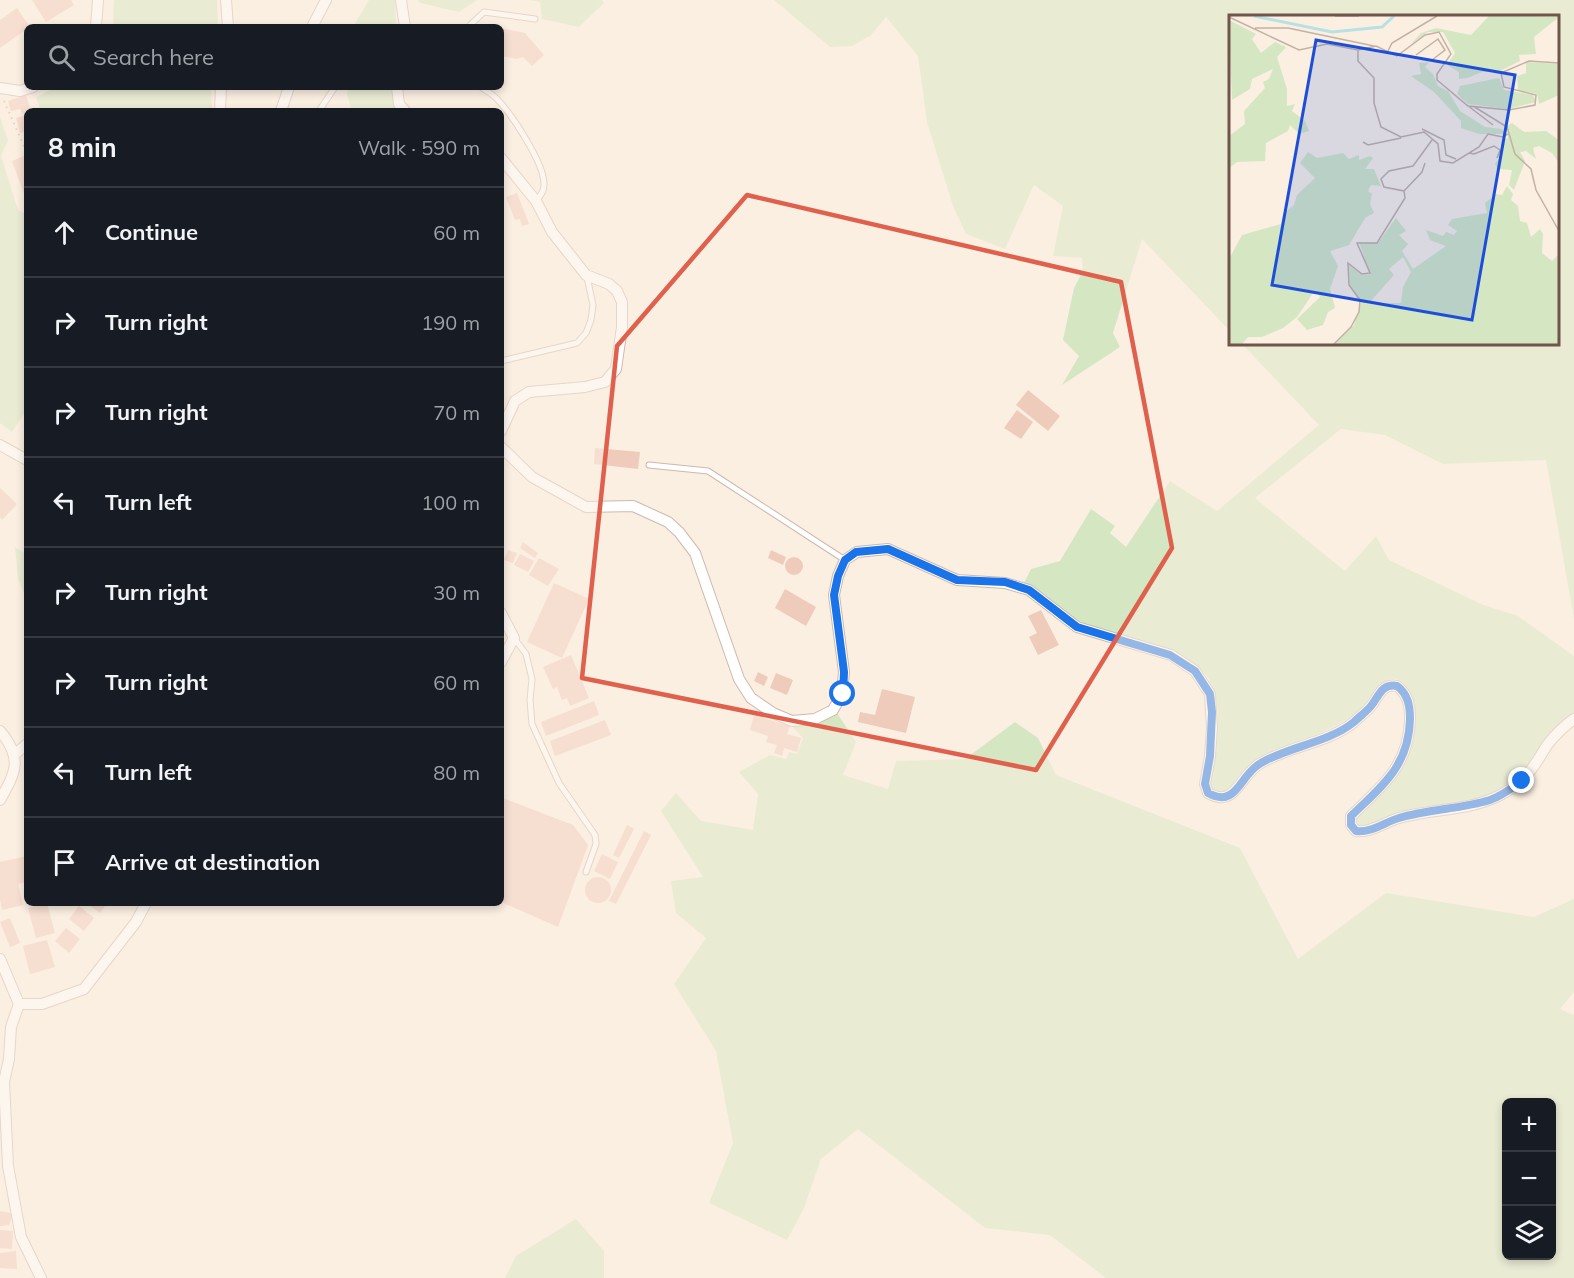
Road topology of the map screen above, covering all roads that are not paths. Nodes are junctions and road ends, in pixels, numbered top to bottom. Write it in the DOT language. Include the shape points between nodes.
graph roads {
  1 [pos="98,0"];
  2 [pos="226,0"];
  3 [pos="326,0"];
  4 [pos="401,0"];
  5 [pos="535,19"];
  6 [pos="96,24"];
  7 [pos="228,24"];
  8 [pos="314,24"];
  9 [pos="405,24"];
  10 [pos="471,24"];
  11 [pos="1,88"];
  12 [pos="24,90"];
  13 [pos="220,90"];
  14 [pos="288,90"];
  15 [pos="332,90"];
  16 [pos="397,90"];
  17 [pos="485,90"];
  18 [pos="220,108"];
  19 [pos="281,108"];
  20 [pos="321,108"];
  21 [pos="402,108"];
  22 [pos="503,108"];
  23 [pos="504,109"];
  24 [pos="504,162"];
  25 [pos="536,201"];
  26 [pos="586,275"];
  27 [pos="504,360"];
  28 [pos="504,425"];
  29 [pos="0,445"];
  30 [pos="504,450"];
  31 [pos="24,458"];
  32 [pos="649,465"];
  33 [pos="845,560"];
  34 [pos="504,618"];
  35 [pos="514,638"];
  36 [pos="504,656"];
  37 [pos="1574,719"];
  38 [pos="0,730"];
  39 [pos="24,747"];
  40 [pos="14,755"];
  41 [pos="0,800"];
  42 [pos="586,872"];
  43 [pos="144,906"];
  44 [pos="0,958"];
  45 [pos="19,1004"];
  46 [pos="41,1278"];
  1 -- 6 [label="street"];
  2 -- 7 [label="street"];
  3 -- 8 [label="street"];
  4 -- 9 [label="street"];
  5 -- 10 [label="lane" via="484,12"];
  11 -- 12 [label="street"];
  13 -- 18 [label="street"];
  14 -- 19 [label="street"];
  15 -- 20 [label="lane"];
  16 -- 21 [label="street"];
  17 -- 22 [label="lane"];
  23 -- 25 [label="lane" via="540,167 544,184"];
  24 -- 25 [label="street"];
  25 -- 26 [label="street" via="552,232"];
  26 -- 27 [label="lane" via="593,305 586,333 578,343"];
  26 -- 28 [label="street" via="609,284 622,302 616,369 605,382 529,392 515,401"];
  29 -- 31 [label="street"];
  30 -- 33 [label="street" via="531,477 586,507 633,506 668,522 695,553 739,679 751,698 792,721 815,718 833,710 843,694 834,595"];
  32 -- 33 [label="lane" via="708,471"];
  33 -- 37 [label="street" via="856,552 888,549 957,580 1005,582 1029,590 1077,627 1179,660 1195,671 1210,694 1212,728 1205,784 1208,793 1217,798 1236,791 1246,774 1259,764 1353,723 1384,688 1397,686 1407,698 1410,711 1403,757 1393,774 1351,816 1356,831 1364,832 1417,813 1492,799 1522,781 1547,745"];
  34 -- 35 [label="street"];
  35 -- 36 [label="street"];
  35 -- 42 [label="lane" via="526,654 532,679 532,724 559,783 595,835 596,844"];
  38 -- 40 [label="street"];
  39 -- 40 [label="street"];
  40 -- 41 [label="street" via="14,775"];
  43 -- 45 [label="street" via="84,989 42,1004"];
  44 -- 45 [label="street"];
  45 -- 46 [label="street" via="11,1027 4,1082 8,1166 21,1237"];
}
